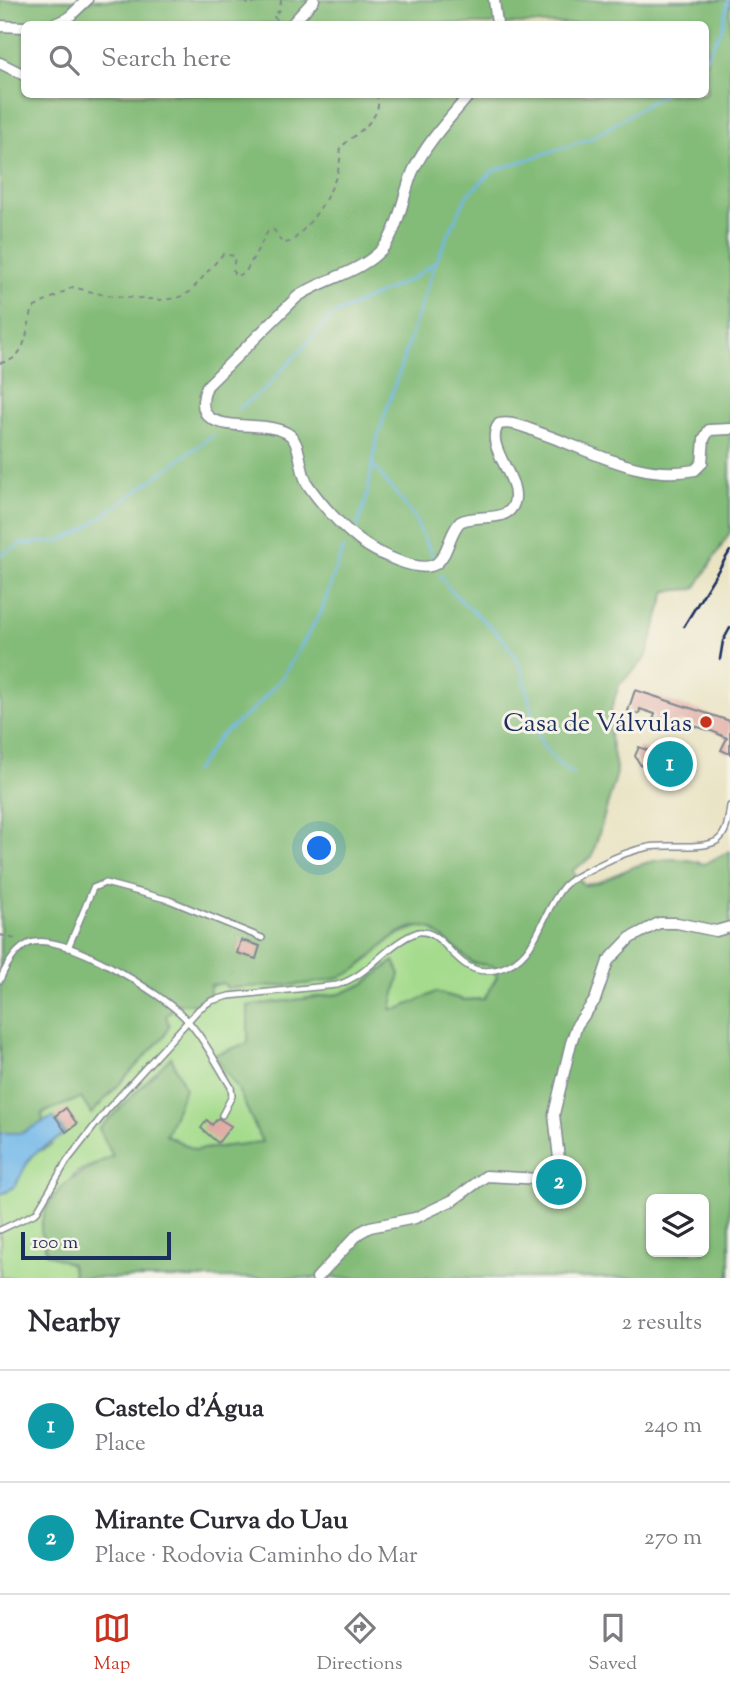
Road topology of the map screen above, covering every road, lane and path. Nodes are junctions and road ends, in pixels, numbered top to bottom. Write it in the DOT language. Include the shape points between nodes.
graph roads {
  1 [pos="87,0"];
  2 [pos="246,0"];
  3 [pos="262,0"];
  4 [pos="281,0"];
  5 [pos="314,0"];
  6 [pos="494,0"];
  7 [pos="62,21"];
  8 [pos="279,21"];
  9 [pos="295,21"];
  10 [pos="497,21"];
  11 [pos="0,26"];
  12 [pos="21,27"];
  13 [pos="0,63"];
  14 [pos="21,74"];
  15 [pos="377,98"];
  16 [pos="467,98"];
  17 [pos="0,363"];
  18 [pos="730,429"];
  19 [pos="730,806"];
  20 [pos="730,927"];
  21 [pos="0,934"];
  22 [pos="262,938"];
  23 [pos="32,943"];
  24 [pos="68,948"];
  25 [pos="0,980"];
  26 [pos="186,1019"];
  27 [pos="222,1115"];
  28 [pos="0,1230"];
  29 [pos="317,1278"];
  1 -- 7 [label="street"];
  2 -- 3 [label="path" via="253,5"];
  4 -- 8 [label="path" via="280,10 273,16"];
  5 -- 9 [label="street"];
  6 -- 10 [label="street"];
  11 -- 12 [label="street"];
  13 -- 14 [label="street"];
  15 -- 17 [label="path" via="379,104 364,129 340,148 343,163 328,198 292,242 282,243 274,230 268,230 245,273 235,276 235,256 223,254 196,286 177,298 104,295 73,287 61,291 33,308 22,351"];
  16 -- 18 [label="street" via="419,159 392,230 377,254 297,298 207,386 202,404 205,414 215,422 288,434 309,486 349,531 369,547 425,568 439,562 460,522 500,516 515,503 495,438 499,424 515,424 646,471 695,470 705,456 705,434 714,428"];
  19 -- 26 [label="lane" via="723,835 712,844 639,849 571,880 550,906 529,951 505,967 492,971 469,968 435,936 418,932 392,946 353,980 229,996 211,1001"];
  20 -- 29 [label="street" via="716,931 659,923 630,938 608,961 595,1000 570,1043 554,1114 559,1159 553,1173 540,1179 486,1176 453,1200 415,1218 370,1227"];
  21 -- 23 [label="path"];
  22 -- 24 [label="lane" via="169,900 105,883 93,888"];
  23 -- 24 [label="lane" via="44,941"];
  23 -- 25 [label="lane" via="14,957"];
  24 -- 26 [label="lane" via="126,974"];
  26 -- 27 [label="lane" via="231,1087 232,1096"];
  26 -- 28 [label="lane" via="67,1161 36,1213"];
}
